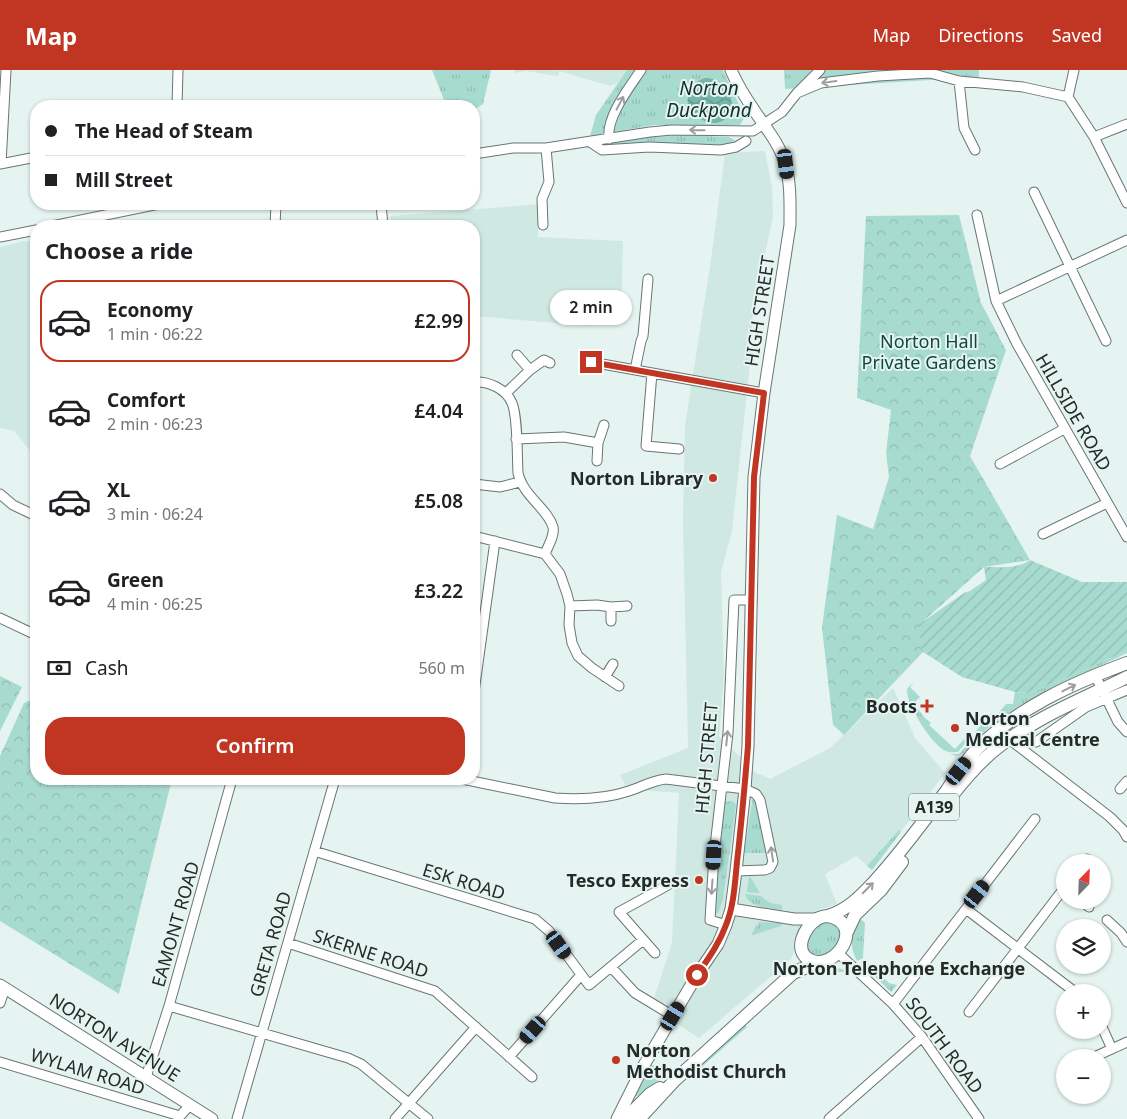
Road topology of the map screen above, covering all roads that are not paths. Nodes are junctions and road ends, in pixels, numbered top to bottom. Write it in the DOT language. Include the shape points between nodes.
graph roads {
  1 [pos="6,70"];
  2 [pos="178,70"];
  3 [pos="641,70"];
  4 [pos="731,70"];
  5 [pos="820,70"];
  6 [pos="1074,70"];
  7 [pos="930,71"];
  8 [pos="959,81"];
  9 [pos="797,93"];
  10 [pos="1068,97"];
  11 [pos="177,100"];
  12 [pos="764,123"];
  13 [pos="1127,124"];
  14 [pos="746,136"];
  15 [pos="1094,137"];
  16 [pos="609,138"];
  17 [pos="590,142"];
  18 [pos="546,148"];
  19 [pos="976,150"];
  20 [pos="745,151"];
  21 [pos="480,153"];
  22 [pos="30,158"];
  23 [pos="1,164"];
  24 [pos="1034,192"];
  25 [pos="1127,203"];
  26 [pos="130,210"];
  27 [pos="977,215"];
  28 [pos="81,220"];
  29 [pos="543,225"];
  30 [pos="30,231"];
  31 [pos="0,237"];
  32 [pos="1127,240"];
  33 [pos="1070,266"];
  34 [pos="648,280"];
  35 [pos="996,301"];
  36 [pos="1106,341"];
  37 [pos="517,355"];
  38 [pos="591,362"];
  39 [pos="550,363"];
  40 [pos="530,370"];
  41 [pos="635,370"];
  42 [pos="652,373"];
  43 [pos="480,383"];
  44 [pos="506,393"];
  45 [pos="764,393"];
  46 [pos="604,425"];
  47 [pos="1064,429"];
  48 [pos="516,439"];
  49 [pos="598,443"];
  50 [pos="679,449"];
  51 [pos="597,461"];
  52 [pos="1000,464"];
  53 [pos="520,482"];
  54 [pos="480,485"];
  55 [pos="0,494"];
  56 [pos="1107,504"];
  57 [pos="30,513"];
  58 [pos="1043,534"];
  59 [pos="480,537"];
  60 [pos="1127,537"];
  61 [pos="495,541"];
  62 [pos="545,554"];
  63 [pos="752,600"];
  64 [pos="570,606"];
  65 [pos="627,606"];
  66 [pos="612,607"];
  67 [pos="0,618"];
  68 [pos="611,621"];
  69 [pos="30,632"];
  70 [pos="480,649"];
  71 [pos="1127,663"];
  72 [pos="613,664"];
  73 [pos="1095,675"];
  74 [pos="605,677"];
  75 [pos="1127,677"];
  76 [pos="619,686"];
  77 [pos="1127,690"];
  78 [pos="1105,694"];
  79 [pos="1127,732"];
  80 [pos="1009,739"];
  81 [pos="1036,742"];
  82 [pos="1127,781"];
  83 [pos="480,783"];
  84 [pos="230,785"];
  85 [pos="333,785"];
  86 [pos="722,786"];
  87 [pos="745,789"];
  88 [pos="1120,789"];
  89 [pos="1035,819"];
  90 [pos="1127,837"];
  91 [pos="314,852"];
  92 [pos="736,871"];
  93 [pos="668,885"];
  94 [pos="1056,899"];
  95 [pos="731,909"];
  96 [pos="966,910"];
  97 [pos="823,917"];
  98 [pos="794,919"];
  99 [pos="1111,922"];
  100 [pos="726,925"];
  101 [pos="1124,930"];
  102 [pos="847,932"];
  103 [pos="804,933"];
  104 [pos="643,940"];
  105 [pos="288,942"];
  106 [pos="1127,942"];
  107 [pos="1017,949"];
  108 [pos="802,951"];
  109 [pos="655,953"];
  110 [pos="838,953"];
  111 [pos="818,962"];
  112 [pos="611,967"];
  113 [pos="793,974"];
  114 [pos="581,975"];
  115 [pos="1064,984"];
  116 [pos="2,986"];
  117 [pos="0,1003"];
  118 [pos="893,1004"];
  119 [pos="169,1006"];
  120 [pos="969,1012"];
  121 [pos="673,1016"];
  122 [pos="476,1028"];
  123 [pos="261,1034"];
  124 [pos="922,1037"];
  125 [pos="1107,1039"];
  126 [pos="1127,1042"];
  127 [pos="1112,1049"];
  128 [pos="509,1057"];
  129 [pos="0,1062"];
  130 [pos="146,1077"];
  131 [pos="532,1077"];
  132 [pos="675,1080"];
  133 [pos="409,1103"];
  134 [pos="190,1105"];
  135 [pos="621,1118"];
  136 [pos="212,1119"];
  137 [pos="237,1119"];
  138 [pos="395,1119"];
  139 [pos="428,1119"];
  140 [pos="639,1119"];
  141 [pos="829,1119"];
  142 [pos="979,1119"];
  1 -- 23 [label="street"];
  2 -- 11 [label="street"];
  16 -- 3 [label="street, one-way" via="608,129 616,111"];
  4 -- 12 [label="main road, HIGH STREET" via="739,88"];
  5 -- 9 [label="street"];
  6 -- 10 [label="street"];
  7 -- 8 [label="street"];
  7 -- 9 [label="street, one-way" via="821,83"];
  8 -- 10 [label="street" via="1023,86"];
  8 -- 19 [label="street" via="964,128"];
  9 -- 12 [label="street" via="782,112"];
  10 -- 15 [label="street"];
  12 -- 14 [label="street"];
  12 -- 45 [label="main road, HIGH STREET" via="786,164 790,202 790,225"];
  13 -- 15 [label="street"];
  14 -- 16 [label="street, one-way" via="672,130"];
  14 -- 17 [label="street" via="736,147 721,150 649,147 602,150"];
  14 -- 20 [label="street"];
  15 -- 25 [label="street"];
  16 -- 17 [label="street"];
  17 -- 18 [label="street"];
  18 -- 21 [label="street" via="513,148"];
  18 -- 29 [label="street" via="549,182 542,199"];
  22 -- 23 [label="street"];
  24 -- 33 [label="street"];
  26 -- 28 [label="street"];
  27 -- 35 [label="street, HILLSIDE ROAD"];
  30 -- 31 [label="street"];
  32 -- 33 [label="street"];
  33 -- 35 [label="street"];
  33 -- 36 [label="street"];
  34 -- 41 [label="street" via="643,336"];
  35 -- 47 [label="street, HILLSIDE ROAD"];
  37 -- 40 [label="street"];
  38 -- 41 [label="street"];
  39 -- 40 [label="street" via="544,360"];
  40 -- 44 [label="street"];
  41 -- 42 [label="street"];
  42 -- 45 [label="street"];
  42 -- 50 [label="street" via="646,446"];
  43 -- 44 [label="street"];
  44 -- 48 [label="street" via="513,404"];
  45 -- 63 [label="main road, HIGH STREET" via="754,477"];
  46 -- 49 [label="street"];
  47 -- 52 [label="street"];
  47 -- 56 [label="street, HILLSIDE ROAD"];
  48 -- 49 [label="street" via="545,436"];
  48 -- 53 [label="street"];
  49 -- 51 [label="street"];
  53 -- 54 [label="street" via="500,487"];
  53 -- 62 [label="street" via="553,528"];
  55 -- 57 [label="street"];
  56 -- 58 [label="street"];
  56 -- 60 [label="street, HILLSIDE ROAD"];
  59 -- 61 [label="street"];
  61 -- 62 [label="street"];
  61 -- 70 [label="street"];
  62 -- 64 [label="street" via="560,574"];
  86 -- 63 [label="street, HIGH STREET, one-way" via="728,733 734,600"];
  63 -- 87 [label="main road, HIGH STREET"];
  64 -- 66 [label="street" via="597,604"];
  64 -- 74 [label="street" via="569,625 578,656"];
  65 -- 66 [label="street"];
  66 -- 68 [label="street"];
  67 -- 69 [label="street"];
  71 -- 73 [label="main road, A139"];
  72 -- 74 [label="street"];
  73 -- 78 [label="street"];
  97 -- 73 [label="main road, A139, one-way" via="839,913 851,904 890,865 984,742 1017,715"];
  74 -- 76 [label="street"];
  75 -- 78 [label="main road, A139"];
  77 -- 78 [label="street"];
  78 -- 79 [label="street" via="1118,722"];
  78 -- 80 [label="main road, A139" via="1033,723"];
  78 -- 81 [label="street"];
  80 -- 90 [label="street" via="1110,817"];
  80 -- 102 [label="main road, A139" via="986,757 963,782 881,890 855,915"];
  82 -- 88 [label="street"];
  83 -- 86 [label="street" via="582,800 616,795 666,779"];
  84 -- 119 [label="street, EAMONT ROAD"];
  85 -- 91 [label="street, GRETA ROAD"];
  86 -- 87 [label="street"];
  86 -- 100 [label="street, HIGH STREET, one-way" via="710,920"];
  87 -- 92 [label="main road, HIGH STREET"];
  92 -- 87 [label="street, one-way" via="765,870 774,862 760,800"];
  89 -- 96 [label="street"];
  91 -- 105 [label="street, GRETA ROAD"];
  91 -- 114 [label="street, ESK ROAD" via="535,919 549,931"];
  92 -- 95 [label="main road, HIGH STREET"];
  93 -- 104 [label="street" via="619,912"];
  94 -- 107 [label="street"];
  95 -- 98 [label="main road"];
  95 -- 100 [label="main road, HIGH STREET"];
  96 -- 107 [label="street"];
  96 -- 118 [label="street"];
  97 -- 98 [label="main road"];
  97 -- 102 [label="main road" via="842,921"];
  97 -- 103 [label="main road, A139" via="809,925"];
  98 -- 103 [label="main road"];
  99 -- 101 [label="street"];
  100 -- 121 [label="main road, HIGH STREET" via="718,944"];
  101 -- 106 [label="street"];
  102 -- 110 [label="main road, A139"];
  103 -- 108 [label="main road"];
  104 -- 109 [label="street"];
  104 -- 112 [label="street"];
  105 -- 122 [label="street, SKERNE ROAD" via="435,991"];
  105 -- 123 [label="street, GRETA ROAD"];
  107 -- 115 [label="street"];
  107 -- 120 [label="street"];
  108 -- 111 [label="main road" via="806,957"];
  108 -- 113 [label="main road"];
  110 -- 111 [label="main road"];
  110 -- 118 [label="street, SOUTH ROAD"];
  111 -- 113 [label="main road"];
  112 -- 114 [label="street, ESK ROAD" via="589,985"];
  112 -- 121 [label="street" via="635,993"];
  113 -- 132 [label="main road"];
  114 -- 128 [label="street"];
  116 -- 117 [label="street"];
  116 -- 130 [label="main road, NORTON AVENUE"];
  118 -- 124 [label="street, SOUTH ROAD"];
  119 -- 123 [label="street"];
  119 -- 130 [label="street, EAMONT ROAD"];
  121 -- 135 [label="main road, HIGH STREET" via="644,1065"];
  122 -- 128 [label="street, SKERNE ROAD"];
  122 -- 133 [label="street"];
  123 -- 133 [label="street" via="361,1064"];
  123 -- 137 [label="street, GRETA ROAD"];
  124 -- 141 [label="street"];
  124 -- 142 [label="street, SOUTH ROAD"];
  125 -- 127 [label="street"];
  126 -- 127 [label="street"];
  128 -- 131 [label="street, SKERNE ROAD"];
  129 -- 134 [label="street, WYLAM ROAD" via="180,1116"];
  130 -- 134 [label="main road, NORTON AVENUE"];
  132 -- 135 [label="main road" via="650,1094"];
  132 -- 140 [label="main road"];
  133 -- 138 [label="street"];
  133 -- 139 [label="street"];
  134 -- 136 [label="main road, NORTON AVENUE"];
}
